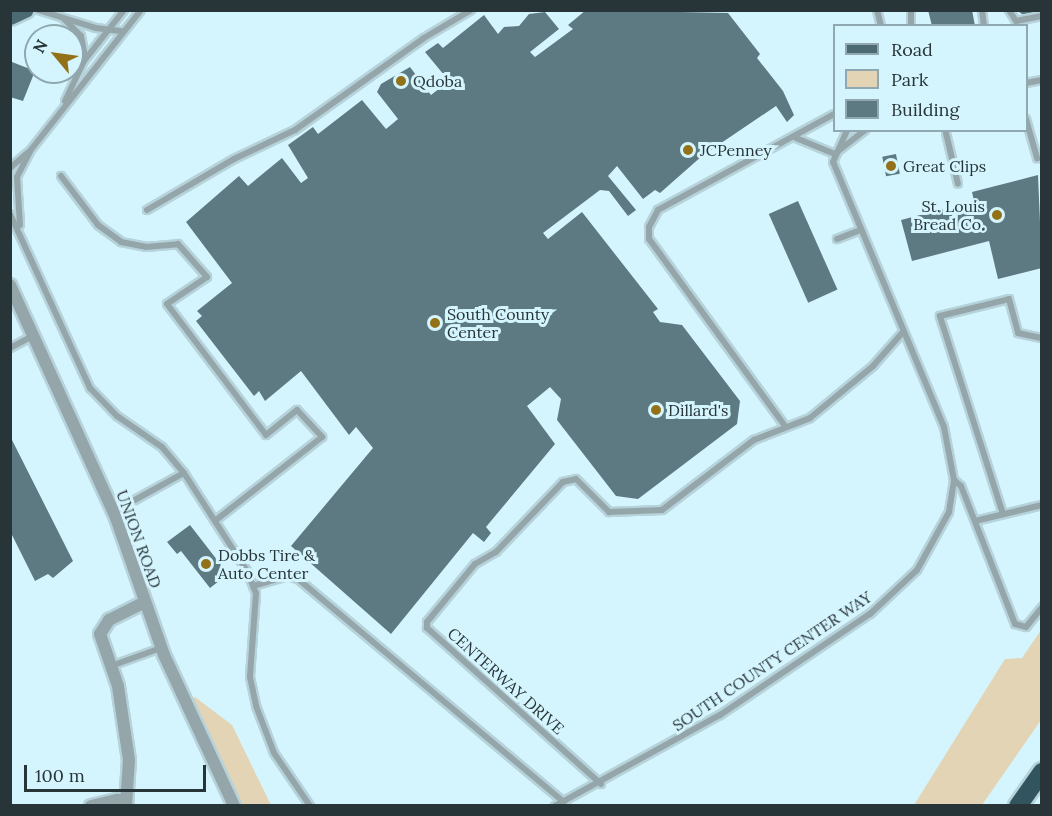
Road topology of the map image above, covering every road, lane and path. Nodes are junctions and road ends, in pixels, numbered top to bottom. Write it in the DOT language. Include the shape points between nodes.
graph roads {
  1 [pos="25,10"];
  2 [pos="38,10"];
  3 [pos="124,10"];
  4 [pos="141,10"];
  5 [pos="471,10"];
  6 [pos="1009,10"];
  7 [pos="1041,16"];
  8 [pos="10,17"];
  9 [pos="64,19"];
  10 [pos="69,24"];
  11 [pos="107,30"];
  12 [pos="122,31"];
  13 [pos="84,61"];
  14 [pos="73,84"];
  15 [pos="62,107"];
  16 [pos="833,115"];
  17 [pos="1028,126"];
  18 [pos="847,132"];
  19 [pos="862,132"];
  20 [pos="946,133"];
  21 [pos="796,138"];
  22 [pos="30,151"];
  23 [pos="835,154"];
  24 [pos="1037,158"];
  25 [pos="10,168"];
  26 [pos="61,176"];
  27 [pos="958,184"];
  28 [pos="147,210"];
  29 [pos="10,214"];
  30 [pos="21,229"];
  31 [pos="860,230"];
  32 [pos="837,239"];
  33 [pos="10,285"];
  34 [pos="13,299"];
  35 [pos="903,332"];
  36 [pos="33,335"];
  37 [pos="1041,338"];
  38 [pos="10,348"];
  39 [pos="785,426"];
  40 [pos="184,473"];
  41 [pos="954,480"];
  42 [pos="1041,505"];
  43 [pos="113,512"];
  44 [pos="1003,514"];
  45 [pos="215,521"];
  46 [pos="975,521"];
  47 [pos="254,586"];
  48 [pos="145,603"];
  49 [pos="1041,607"];
  50 [pos="161,648"];
  51 [pos="110,667"];
  52 [pos="1041,772"];
  53 [pos="600,784"];
  54 [pos="564,802"];
  55 [pos="127,805"];
  56 [pos="91,806"];
  57 [pos="234,806"];
  58 [pos="310,806"];
  59 [pos="555,806"];
  60 [pos="1018,806"];
  1 -- 8 [label="main road"];
  2 -- 9 [label="lane"];
  3 -- 11 [label="lane"];
  4 -- 12 [label="lane"];
  5 -- 28 [label="lane" via="424,38 295,130 234,159"];
  6 -- 7 [label="lane" via="1016,21"];
  9 -- 10 [label="lane"];
  9 -- 11 [label="lane"];
  11 -- 12 [label="lane"];
  11 -- 13 [label="lane"];
  12 -- 15 [label="lane"];
  14 -- 15 [label="lane"];
  15 -- 22 [label="lane"];
  16 -- 21 [label="lane"];
  17 -- 24 [label="lane"];
  18 -- 23 [label="lane"];
  19 -- 23 [label="lane"];
  20 -- 27 [label="lane"];
  21 -- 23 [label="lane"];
  21 -- 39 [label="lane" via="658,210 648,231 648,239"];
  22 -- 25 [label="lane"];
  22 -- 30 [label="lane" via="17,177"];
  23 -- 31 [label="lane, SOUTH COUNTY CENTER WAY" via="840,184"];
  26 -- 45 [label="lane" via="98,225 121,242 146,248 177,244 207,278 167,304 266,435 297,410 322,437"];
  29 -- 30 [label="lane"];
  30 -- 40 [label="lane" via="90,388 117,416 162,447"];
  31 -- 32 [label="lane"];
  31 -- 35 [label="lane, SOUTH COUNTY CENTER WAY"];
  33 -- 34 [label="street, UNION ROAD"];
  34 -- 36 [label="street, UNION ROAD"];
  35 -- 39 [label="lane, CENTERWAY DRIVE" via="873,366 810,418"];
  35 -- 41 [label="lane, SOUTH COUNTY CENTER WAY" via="944,427"];
  36 -- 38 [label="lane"];
  36 -- 43 [label="street, UNION ROAD"];
  37 -- 44 [label="lane" via="1018,333 1009,299 940,316"];
  39 -- 53 [label="lane, CENTERWAY DRIVE" via="754,440 662,510 602,510 576,480 563,482 496,552 475,564 427,622 427,628"];
  40 -- 43 [label="lane"];
  40 -- 45 [label="lane"];
  41 -- 46 [label="lane"];
  41 -- 53 [label="lane, SOUTH COUNTY CENTER WAY" via="949,512 928,554 885,602 720,715"];
  42 -- 44 [label="lane"];
  43 -- 48 [label="street, UNION ROAD"];
  44 -- 46 [label="lane"];
  45 -- 47 [label="lane"];
  46 -- 49 [label="lane" via="1015,624 1026,627"];
  47 -- 54 [label="lane" via="287,576 298,579"];
  47 -- 58 [label="lane" via="258,612 250,677 256,706 274,753"];
  48 -- 50 [label="street, UNION ROAD"];
  48 -- 51 [label="street" via="102,626"];
  50 -- 51 [label="lane"];
  50 -- 57 [label="street, UNION ROAD"];
  51 -- 55 [label="street" via="118,686 129,760"];
  52 -- 60 [label="highway"];
  53 -- 54 [label="lane, SOUTH COUNTY CENTER WAY"];
  54 -- 59 [label="lane, SOUTH COUNTY CENTER WAY"];
  55 -- 56 [label="street" via="118,800"];
}
